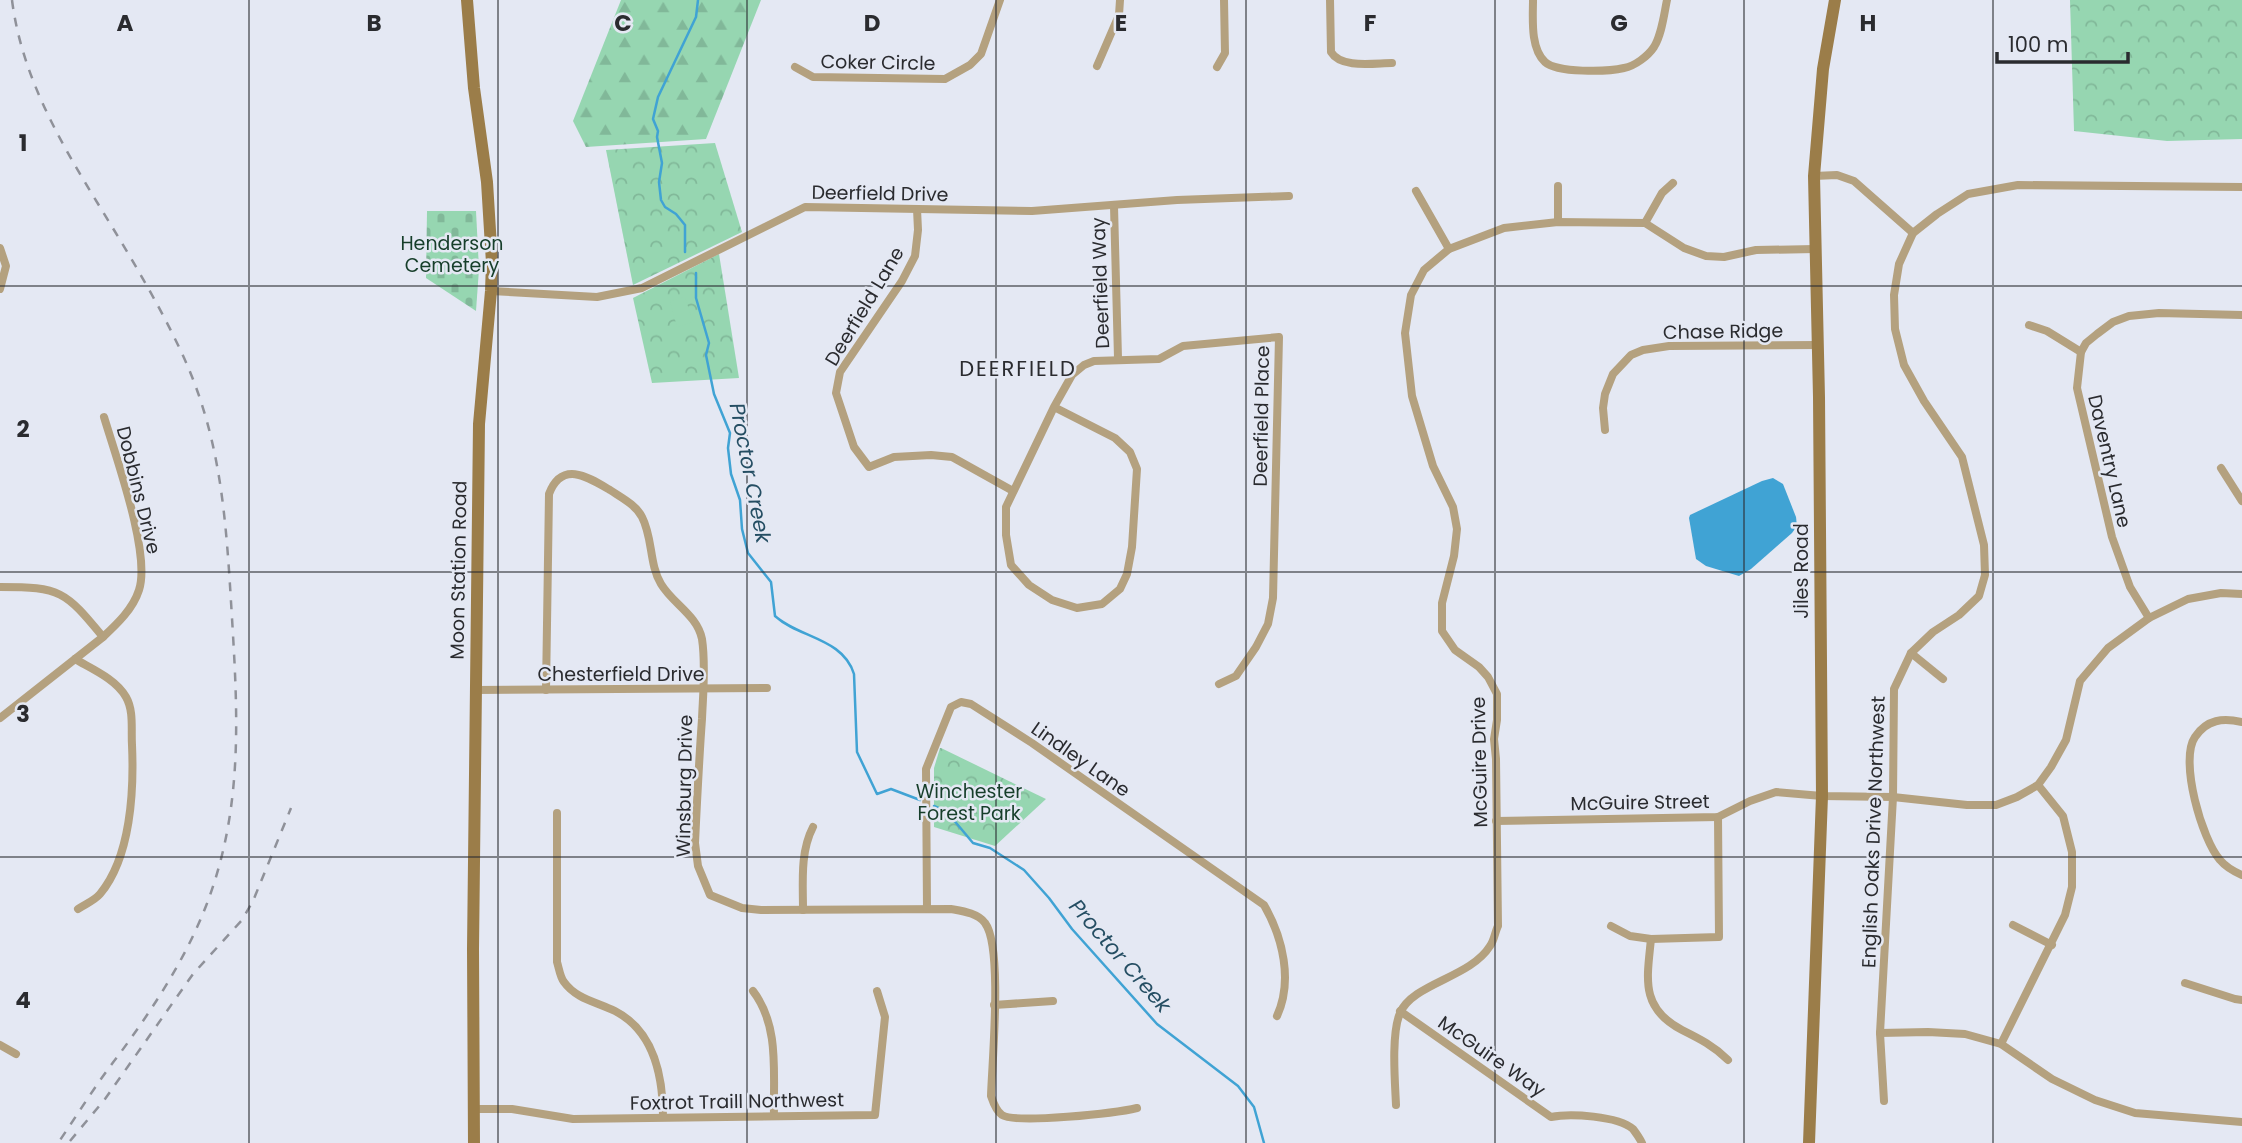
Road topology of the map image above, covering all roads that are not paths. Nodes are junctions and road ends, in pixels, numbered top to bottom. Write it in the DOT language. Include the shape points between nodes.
graph roads {
  1 [pos="467,0"];
  2 [pos="1000,0"];
  3 [pos="1120,0"];
  4 [pos="1224,0"];
  5 [pos="1330,0"];
  6 [pos="1533,0"];
  7 [pos="1667,0"];
  8 [pos="1835,0"];
  9 [pos="1392,63"];
  10 [pos="1097,66"];
  11 [pos="795,67"];
  12 [pos="1217,67"];
  13 [pos="1814,176"];
  14 [pos="1673,183"];
  15 [pos="1558,186"];
  16 [pos="2242,187"];
  17 [pos="1416,191"];
  18 [pos="1289,196"];
  19 [pos="1114,206"];
  20 [pos="917,209"];
  21 [pos="1558,222"];
  22 [pos="1646,223"];
  23 [pos="1913,233"];
  24 [pos="0,248"];
  25 [pos="1448,249"];
  26 [pos="1815,249"];
  27 [pos="0,289"];
  28 [pos="491,291"];
  29 [pos="2242,315"];
  30 [pos="2029,325"];
  31 [pos="1817,345"];
  32 [pos="2081,352"];
  33 [pos="1118,359"];
  34 [pos="1055,407"];
  35 [pos="104,417"];
  36 [pos="1605,430"];
  37 [pos="2221,468"];
  38 [pos="1013,491"];
  39 [pos="2242,501"];
  40 [pos="0,587"];
  41 [pos="2242,594"];
  42 [pos="2149,618"];
  43 [pos="103,637"];
  44 [pos="1911,653"];
  45 [pos="75,659"];
  46 [pos="1943,679"];
  47 [pos="1219,684"];
  48 [pos="767,688"];
  49 [pos="703,689"];
  50 [pos="475,690"];
  51 [pos="546,690"];
  52 [pos="0,718"];
  53 [pos="2242,722"];
  54 [pos="2038,785"];
  55 [pos="1822,796"];
  56 [pos="1894,797"];
  57 [pos="557,813"];
  58 [pos="1718,817"];
  59 [pos="1496,821"];
  60 [pos="813,827"];
  61 [pos="2242,875"];
  62 [pos="78,909"];
  63 [pos="927,909"];
  64 [pos="803,910"];
  65 [pos="2013,925"];
  66 [pos="1611,926"];
  67 [pos="1651,939"];
  68 [pos="2052,945"];
  69 [pos="2185,983"];
  70 [pos="877,990"];
  71 [pos="753,991"];
  72 [pos="1053,1000"];
  73 [pos="2242,1000"];
  74 [pos="994,1005"];
  75 [pos="1400,1011"];
  76 [pos="1277,1016"];
  77 [pos="1880,1033"];
  78 [pos="2001,1044"];
  79 [pos="0,1045"];
  80 [pos="16,1054"];
  81 [pos="1728,1060"];
  82 [pos="1884,1101"];
  83 [pos="1396,1105"];
  84 [pos="1137,1108"];
  85 [pos="475,1109"];
  86 [pos="774,1116"];
  87 [pos="663,1118"];
  88 [pos="2242,1122"];
  89 [pos="474,1143"];
  90 [pos="1642,1143"];
  91 [pos="1809,1143"];
  1 -- 28 [label="street, Moon Station Road" via="487,182"];
  2 -- 11 [label="street, Coker Circle" via="981,54 945,79 813,77"];
  3 -- 10 [label="street" via="1119,15"];
  4 -- 12 [label="street" via="1225,53"];
  5 -- 9 [label="street" via="1335,58"];
  6 -- 7 [label="street" via="1536,48 1544,62 1556,68 1591,71 1625,68 1642,59 1655,46"];
  8 -- 13 [label="street, Jiles Road" via="1823,69"];
  13 -- 23 [label="street" via="1838,175 1854,181"];
  13 -- 26 [label="street, Jiles Road"];
  14 -- 22 [label="street" via="1662,193"];
  15 -- 21 [label="street"];
  16 -- 23 [label="street, English Oaks Drive Northwest" via="2018,185 1968,194"];
  17 -- 25 [label="street"];
  18 -- 19 [label="street, Deerfield Drive"];
  19 -- 20 [label="street, Deerfield Drive" via="1032,211"];
  19 -- 33 [label="street, Deerfield Way"];
  20 -- 28 [label="street, Deerfield Drive" via="805,206 650,286 608,296"];
  20 -- 38 [label="street, Deerfield Lane" via="915,256 840,372 836,393 854,447 869,467 894,457 953,457"];
  21 -- 22 [label="street, McGuire Drive"];
  21 -- 25 [label="street, McGuire Drive" via="1504,228"];
  22 -- 26 [label="street" via="1684,248 1706,256"];
  23 -- 44 [label="street, English Oaks Drive Northwest" via="1899,264 1895,329 1904,365 1962,457 1984,545 1985,575 1979,596"];
  24 -- 27 [label="street" via="6,266"];
  25 -- 59 [label="street, McGuire Drive" via="1424,270 1411,295 1405,333 1412,396 1457,529 1442,603 1442,631 1455,650 1484,672 1497,694"];
  26 -- 31 [label="street, Jiles Road"];
  28 -- 50 [label="street, Moon Station Road" via="479,424"];
  29 -- 32 [label="street" via="2129,316 2113,322"];
  30 -- 32 [label="street"];
  31 -- 36 [label="street, Chase Ridge" via="1643,350 1631,355 1614,374 1605,394"];
  31 -- 55 [label="street, Jiles Road"];
  32 -- 42 [label="street, Daventry Lane" via="2077,388 2112,537 2130,587"];
  33 -- 34 [label="street, Deerfield Place" via="1094,360 1072,374"];
  33 -- 47 [label="street, Deerfield Place" via="1159,359 1183,346 1279,337 1273,598 1268,624 1256,647 1236,676"];
  34 -- 38 [label="street, Deerfield Place"];
  34 -- 38 [label="street, Deerfield Place" via="1115,438 1130,452 1137,469 1132,547 1120,589 1102,604 1077,608 1052,600 1029,584 1011,565 1006,508"];
  35 -- 43 [label="street, Dobbins Drive" via="143,563 139,592"];
  37 -- 39 [label="street"];
  40 -- 43 [label="street" via="57,593 73,601"];
  41 -- 42 [label="street" via="2188,599"];
  42 -- 54 [label="street" via="2108,648 2080,681 2066,740"];
  43 -- 45 [label="street, Dobbins Drive"];
  44 -- 46 [label="street"];
  44 -- 56 [label="street, English Oaks Drive Northwest" via="1894,689"];
  45 -- 52 [label="street, Dobbins Drive"];
  45 -- 62 [label="street" via="125,694 130,706 133,779 119,858 100,894"];
  48 -- 49 [label="street, Chesterfield Drive"];
  49 -- 51 [label="street, Chesterfield Drive"];
  49 -- 51 [label="street, Winsburg Drive" via="699,629 657,577 647,528 638,510 592,479 570,474 556,482 549,494"];
  49 -- 64 [label="street, Winsburg Drive" via="695,842 698,866 710,895 742,908"];
  50 -- 51 [label="street, Chesterfield Drive"];
  50 -- 85 [label="street, Moon Station Road"];
  53 -- 61 [label="street" via="2223,718 2209,724 2194,737 2189,756 2195,805 2204,832 2219,859"];
  54 -- 56 [label="street, McGuire Street" via="1996,805"];
  54 -- 68 [label="street" via="2063,816 2072,852 2072,887"];
  55 -- 56 [label="street, McGuire Street"];
  55 -- 58 [label="street, McGuire Street" via="1776,792"];
  55 -- 91 [label="street, Jiles Road"];
  56 -- 77 [label="street, English Oaks Drive Northwest"];
  57 -- 87 [label="street" via="557,962 563,982 580,997 616,1012 638,1028 659,1069"];
  58 -- 59 [label="street, McGuire Street"];
  58 -- 67 [label="street" via="1719,937"];
  59 -- 75 [label="street, McGuire Drive" via="1497,926 1491,946 1473,965 1422,991"];
  60 -- 64 [label="street" via="804,851"];
  63 -- 64 [label="street, Winsburg Drive"];
  63 -- 74 [label="street, Winsburg Drive" via="969,912 985,921 993,938 996,964"];
  63 -- 76 [label="street, Lindley Lane" via="926,769 951,707 961,702 1032,743 1264,905 1281,944 1286,977"];
  65 -- 68 [label="street"];
  66 -- 67 [label="street" via="1630,936"];
  67 -- 81 [label="street" via="1647,974 1655,1009"];
  68 -- 78 [label="street"];
  69 -- 73 [label="street"];
  70 -- 86 [label="street, Foxtrot Traill Northwest" via="885,1017 875,1115"];
  71 -- 86 [label="street" via="772,1034"];
  72 -- 74 [label="street"];
  74 -- 84 [label="street, Winsburg Drive" via="991,1096 1002,1115 1038,1118"];
  75 -- 83 [label="street"];
  75 -- 90 [label="street, McGuire Way" via="1551,1117 1613,1120 1632,1129"];
  77 -- 78 [label="street" via="1965,1034"];
  77 -- 82 [label="street, English Oaks Drive Northwest"];
  78 -- 88 [label="street" via="2052,1079 2135,1113"];
  79 -- 80 [label="street"];
  85 -- 87 [label="street, Foxtrot Traill Northwest" via="512,1109 563,1119"];
  85 -- 89 [label="street, Moon Station Road"];
  86 -- 87 [label="street, Foxtrot Traill Northwest"];
}
